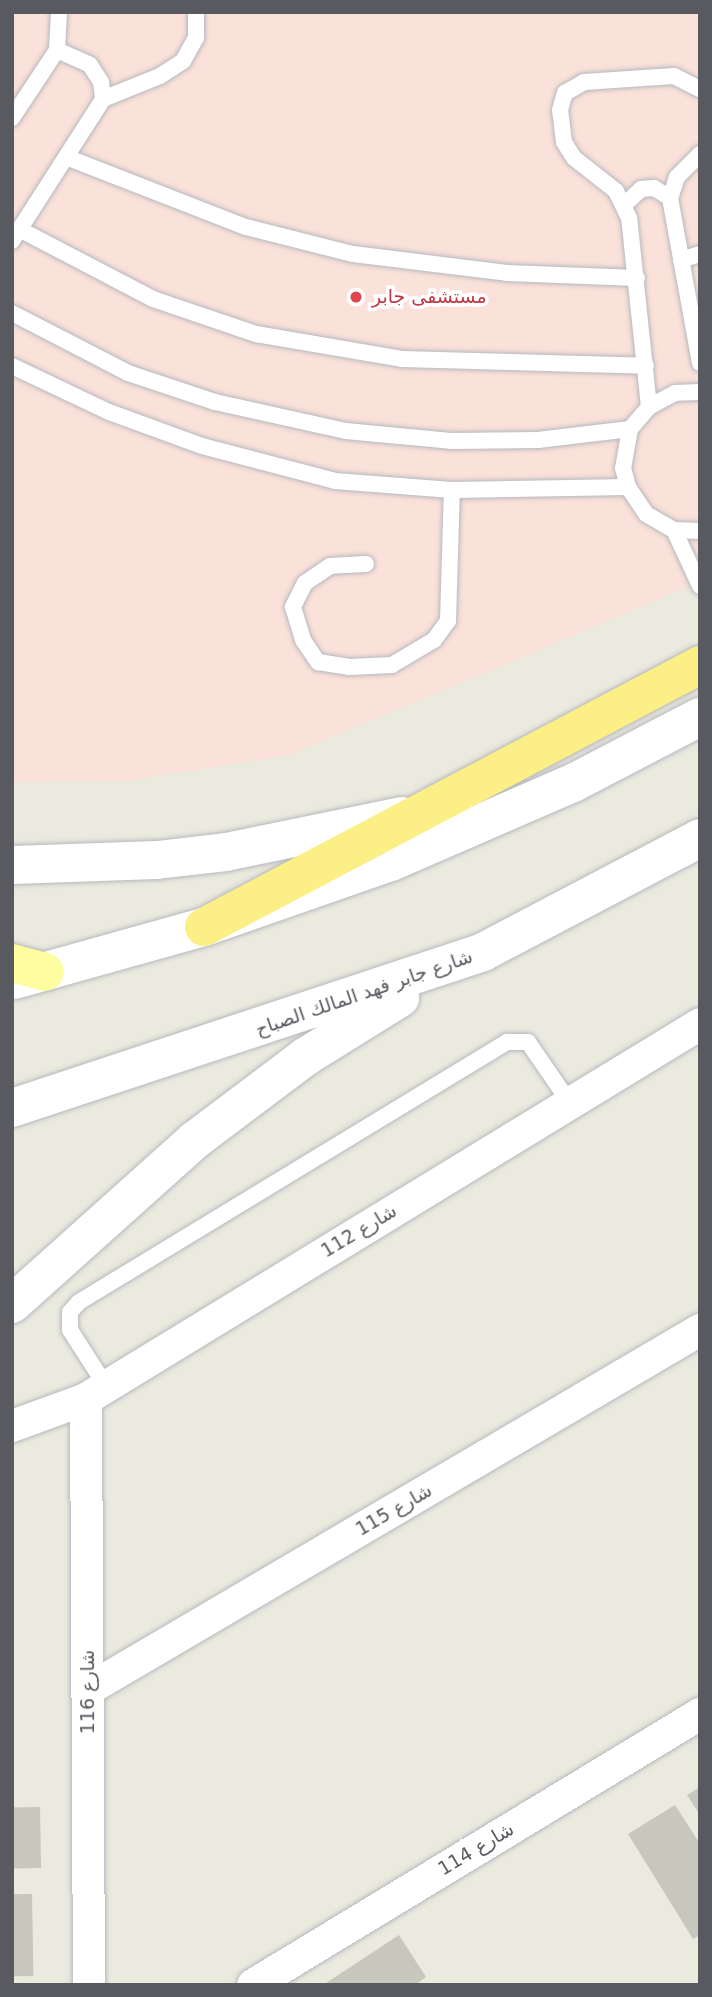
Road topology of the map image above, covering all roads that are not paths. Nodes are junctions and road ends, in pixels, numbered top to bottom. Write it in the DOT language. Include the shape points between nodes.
graph roads {
  1 [pos="59,12"];
  2 [pos="196,12"];
  3 [pos="57,50"];
  4 [pos="700,89"];
  5 [pos="103,99"];
  6 [pos="15,106"];
  7 [pos="700,154"];
  8 [pos="66,157"];
  9 [pos="670,198"];
  10 [pos="624,205"];
  11 [pos="16,235"];
  12 [pos="700,254"];
  13 [pos="681,260"];
  14 [pos="637,278"];
  15 [pos="12,313"];
  16 [pos="699,357"];
  17 [pos="12,366"];
  18 [pos="646,366"];
  19 [pos="700,392"];
  20 [pos="649,407"];
  21 [pos="631,429"];
  22 [pos="628,487"];
  23 [pos="452,490"];
  24 [pos="674,530"];
  25 [pos="700,531"];
  26 [pos="366,564"];
  27 [pos="700,586"];
  28 [pos="700,665"];
  29 [pos="700,717"];
  30 [pos="427,809"];
  31 [pos="700,838"];
  32 [pos="12,865"];
  33 [pos="204,927"];
  34 [pos="482,952"];
  35 [pos="23,972"];
  36 [pos="700,1024"];
  37 [pos="570,1103"];
  38 [pos="12,1108"];
  39 [pos="12,1304"];
  40 [pos="700,1330"];
  41 [pos="96,1392"];
  42 [pos="12,1426"];
  43 [pos="89,1689"];
  44 [pos="700,1714"];
  45 [pos="89,1985"];
  46 [pos="253,1985"];
  1 -- 3 [label="lane"];
  2 -- 5 [label="lane" via="197,38 183,61 160,76"];
  3 -- 5 [label="lane" via="90,65 101,82"];
  3 -- 6 [label="lane"];
  4 -- 10 [label="lane" via="674,76 584,82 565,93 560,110 564,142 574,158 617,191"];
  5 -- 8 [label="lane"];
  7 -- 9 [label="lane" via="677,177"];
  8 -- 11 [label="lane"];
  8 -- 14 [label="lane" via="246,227 353,254 507,273"];
  9 -- 10 [label="lane" via="654,188 641,189"];
  9 -- 13 [label="lane"];
  10 -- 14 [label="lane"];
  11 -- 18 [label="lane" via="153,299 256,334 402,359"];
  12 -- 13 [label="lane"];
  13 -- 16 [label="lane"];
  14 -- 18 [label="lane"];
  15 -- 21 [label="lane" via="128,373 215,402 346,431 464,441 538,440"];
  17 -- 23 [label="lane" via="109,412 227,454 335,481"];
  18 -- 20 [label="lane"];
  19 -- 20 [label="lane" via="675,393"];
  20 -- 21 [label="lane"];
  21 -- 22 [label="lane" via="624,449"];
  22 -- 23 [label="lane"];
  22 -- 24 [label="lane" via="646,514"];
  23 -- 26 [label="lane" via="449,608 447,621 434,640 392,665 350,667 318,662 303,640 293,607 305,583 330,566"];
  24 -- 25 [label="lane"];
  24 -- 27 [label="lane"];
  28 -- 30 [label="highway"];
  29 -- 33 [label="street" via="483,824 391,862"];
  30 -- 32 [label="street" via="226,852 158,860"];
  30 -- 33 [label="highway"];
  31 -- 34 [label="street, شارع جابر فهد المالك الصباح"];
  33 -- 35 [label="street"];
  34 -- 38 [label="street, شارع جابر فهد المالك الصباح"];
  34 -- 39 [label="street" via="363,1020 249,1097 184,1149"];
  36 -- 37 [label="street, شارع 112"];
  37 -- 41 [label="street, شارع 112"];
  37 -- 41 [label="lane" via="528,1042 507,1042 91,1295 73,1307 68,1324"];
  40 -- 43 [label="street, شارع 115"];
  41 -- 42 [label="street, شارع 112"];
  41 -- 43 [label="street, شارع 116"];
  43 -- 45 [label="street, شارع 116"];
  44 -- 46 [label="street, شارع 114"];
}
